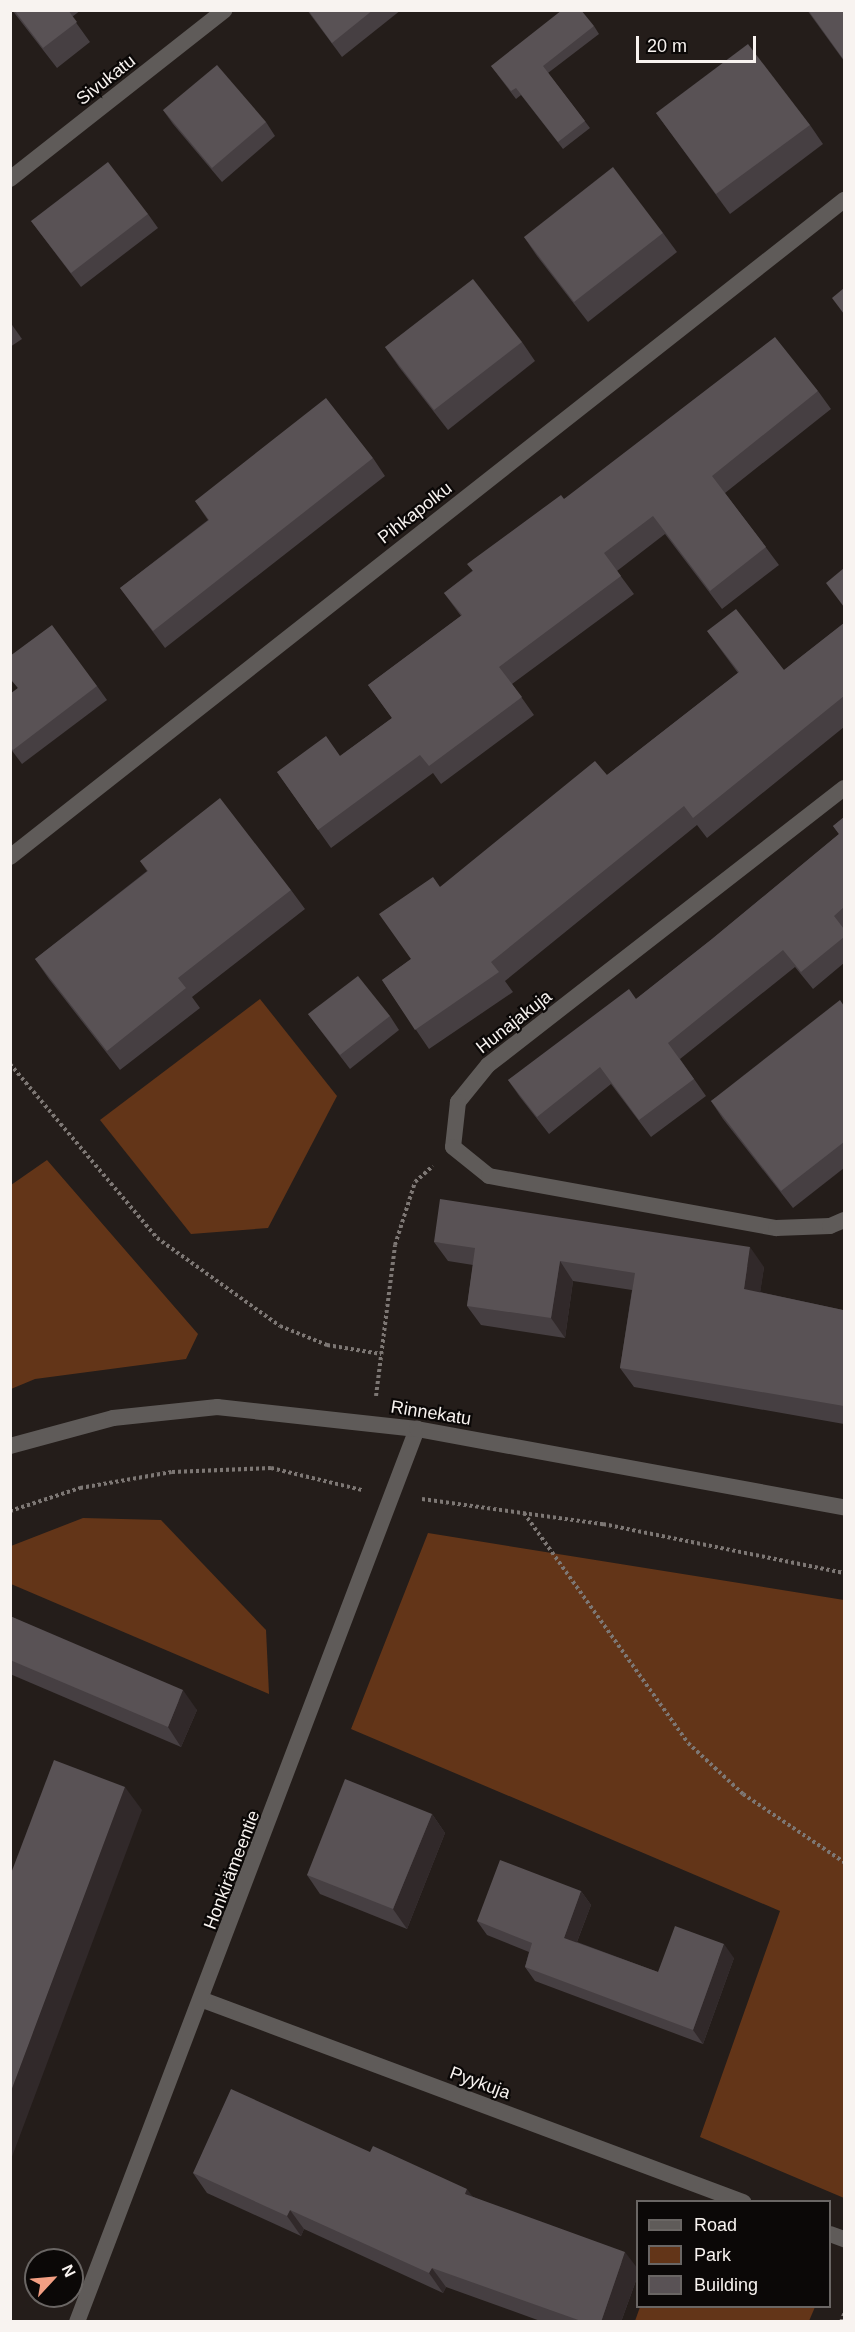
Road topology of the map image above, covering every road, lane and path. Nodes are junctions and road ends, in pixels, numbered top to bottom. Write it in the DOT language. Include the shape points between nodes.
graph roads {
  1 [pos="225,10"];
  2 [pos="10,179"];
  3 [pos="844,200"];
  4 [pos="844,788"];
  5 [pos="10,857"];
  6 [pos="10,1064"];
  7 [pos="453,1147"];
  8 [pos="844,1220"];
  9 [pos="381,1354"];
  10 [pos="373,1424"];
  11 [pos="417,1429"];
  12 [pos="10,1446"];
  13 [pos="369,1480"];
  14 [pos="394,1495"];
  15 [pos="844,1507"];
  16 [pos="10,1511"];
  17 [pos="524,1513"];
  18 [pos="844,1573"];
  19 [pos="844,1862"];
  20 [pos="203,2000"];
  21 [pos="738,2200"];
  22 [pos="844,2314"];
  23 [pos="76,2322"];
  24 [pos="841,2322"];
  1 -- 2 [label="street, Sivukatu"];
  3 -- 5 [label="street, Pihkapolku"];
  4 -- 7 [label="street, Hunajakuja" via="488,1065 458,1102"];
  6 -- 9 [label="path" via="157,1238 280,1326 327,1346"];
  7 -- 8 [label="street" via="489,1176 776,1228 830,1226"];
  7 -- 9 [label="path" via="415,1182 395,1245"];
  9 -- 10 [label="path"];
  10 -- 11 [label="street, Rinnekatu"];
  10 -- 12 [label="street, Rinnekatu" via="218,1407 113,1418"];
  11 -- 14 [label="street, Honkirämeentie"];
  11 -- 15 [label="street, Rinnekatu"];
  13 -- 16 [label="path" via="368,1492 271,1468 172,1472 80,1488"];
  14 -- 17 [label="path"];
  14 -- 20 [label="street, Honkirämeentie"];
  17 -- 18 [label="path"];
  17 -- 19 [label="path" via="688,1743 743,1794"];
  20 -- 21 [label="street, Pyykuja"];
  20 -- 23 [label="street, Honkirämeentie"];
  22 -- 24 [label="path"];
}
